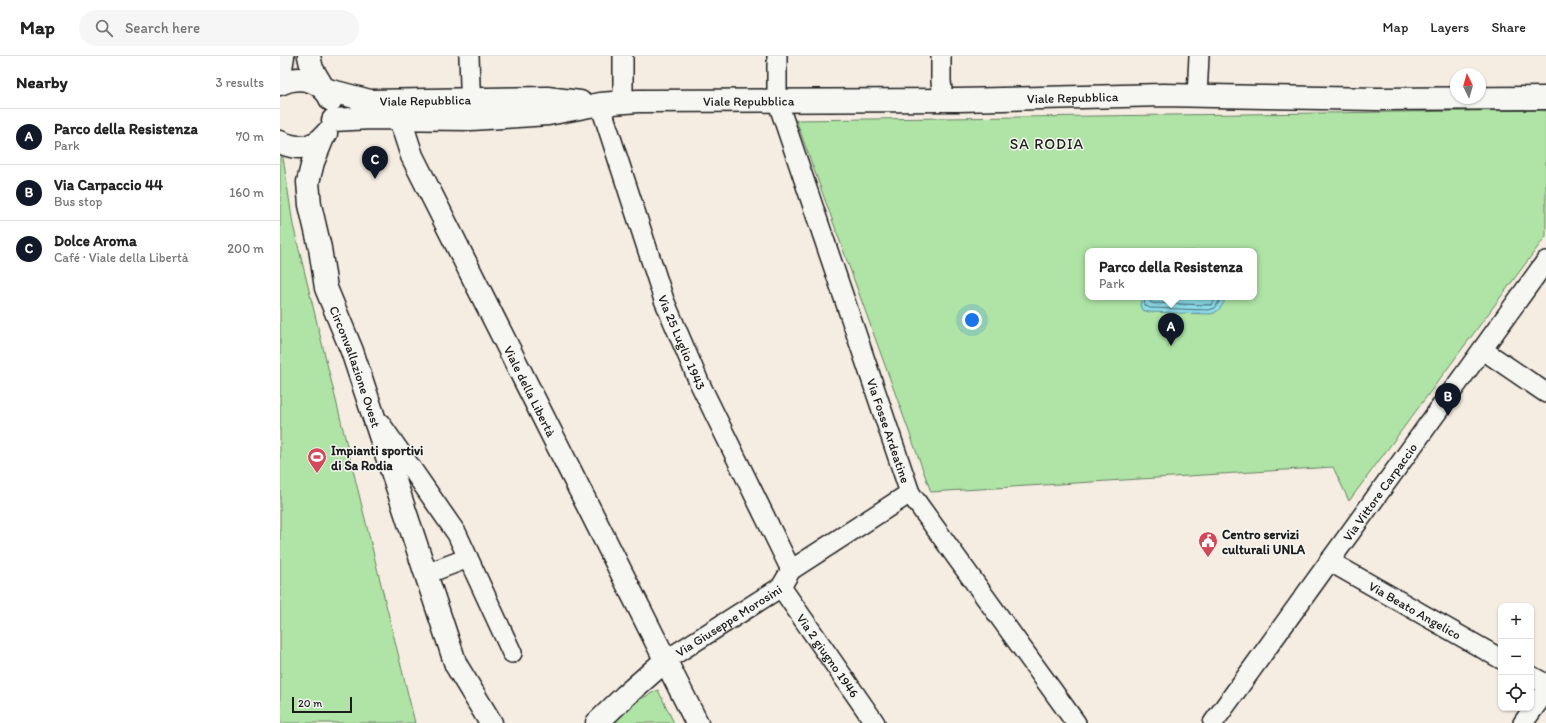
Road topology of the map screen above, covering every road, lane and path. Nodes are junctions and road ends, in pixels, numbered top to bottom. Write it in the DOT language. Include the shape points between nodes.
graph roads {
  1 [pos="283,56"];
  2 [pos="309,56"];
  3 [pos="469,56"];
  4 [pos="623,56"];
  5 [pos="777,56"];
  6 [pos="941,56"];
  7 [pos="1199,56"];
  8 [pos="280,74"];
  9 [pos="280,84"];
  10 [pos="324,89"];
  11 [pos="1197,96"];
  12 [pos="1546,98"];
  13 [pos="943,99"];
  14 [pos="777,100"];
  15 [pos="623,102"];
  16 [pos="600,104"];
  17 [pos="470,110"];
  18 [pos="400,119"];
  19 [pos="333,120"];
  20 [pos="322,140"];
  21 [pos="280,143"];
  22 [pos="308,182"];
  23 [pos="1545,263"];
  24 [pos="1483,350"];
  25 [pos="1546,393"];
  26 [pos="372,412"];
  27 [pos="910,493"];
  28 [pos="468,558"];
  29 [pos="1329,561"];
  30 [pos="791,570"];
  31 [pos="426,574"];
  32 [pos="781,587"];
  33 [pos="512,653"];
  34 [pos="1498,657"];
  35 [pos="666,660"];
  36 [pos="1534,678"];
  37 [pos="1546,684"];
  38 [pos="1546,691"];
  39 [pos="625,696"];
  40 [pos="478,704"];
  41 [pos="491,723"];
  42 [pos="505,723"];
  43 [pos="597,723"];
  44 [pos="612,723"];
  45 [pos="697,723"];
  46 [pos="875,723"];
  47 [pos="1076,723"];
  48 [pos="1213,723"];
  49 [pos="1523,723"];
  1 -- 8 [label="street"];
  2 -- 10 [label="street" via="312,69"];
  3 -- 17 [label="street"];
  4 -- 15 [label="street"];
  5 -- 14 [label="street, Via Fosse Ardeatine"];
  6 -- 13 [label="street"];
  7 -- 11 [label="street"];
  9 -- 10 [label="street, Viale Repubblica" via="292,79 304,79"];
  10 -- 17 [label="street, Viale Repubblica" via="370,101"];
  10 -- 19 [label="street" via="334,109"];
  11 -- 12 [label="street, Viale Repubblica"];
  11 -- 13 [label="street, Viale Repubblica"];
  13 -- 14 [label="street, Viale Repubblica"];
  14 -- 15 [label="street, Viale Repubblica"];
  14 -- 27 [label="street, Via Fosse Ardeatine"];
  15 -- 16 [label="street, Viale Repubblica"];
  16 -- 17 [label="street, Viale Repubblica" via="548,114"];
  16 -- 30 [label="street, Via 25 Luglio 1943" via="664,300 699,382"];
  17 -- 18 [label="street, Viale Repubblica"];
  18 -- 19 [label="street, Viale Repubblica"];
  18 -- 35 [label="street, Viale della Libertà" via="412,156"];
  19 -- 20 [label="street, Circonvallazione Ovest"];
  20 -- 21 [label="street" via="312,146 300,148"];
  20 -- 22 [label="street, Circonvallazione Ovest"];
  21 -- 22 [label="street"];
  22 -- 26 [label="street, Circonvallazione Ovest" via="326,288 352,351"];
  23 -- 24 [label="street, Via Vittore Carpaccio"];
  24 -- 25 [label="street"];
  24 -- 29 [label="street, Via Vittore Carpaccio"];
  26 -- 28 [label="street" via="457,534"];
  26 -- 31 [label="street, Circonvallazione Ovest"];
  27 -- 30 [label="street, Via Giuseppe Morosini"];
  27 -- 47 [label="street, Via Fosse Ardeatine"];
  28 -- 31 [label="street"];
  28 -- 33 [label="street"];
  29 -- 34 [label="street, Via Beato Angelico"];
  29 -- 48 [label="street, Via Vittore Carpaccio"];
  30 -- 32 [label="street, Via Giuseppe Morosini"];
  31 -- 40 [label="street, Circonvallazione Ovest" via="456,665"];
  32 -- 35 [label="street, Via Giuseppe Morosini"];
  32 -- 46 [label="street, Via 2 giugno 1946"];
  35 -- 39 [label="street, Via Giuseppe Morosini"];
  35 -- 45 [label="street, Viale della Libertà"];
  36 -- 37 [label="street"];
  38 -- 49 [label="street"];
  39 -- 43 [label="street, Via Giuseppe Morosini"];
  39 -- 44 [label="street, Via Giuseppe Morosini"];
  40 -- 41 [label="street, Circonvallazione Ovest"];
  40 -- 42 [label="street, Circonvallazione Ovest"];
}
